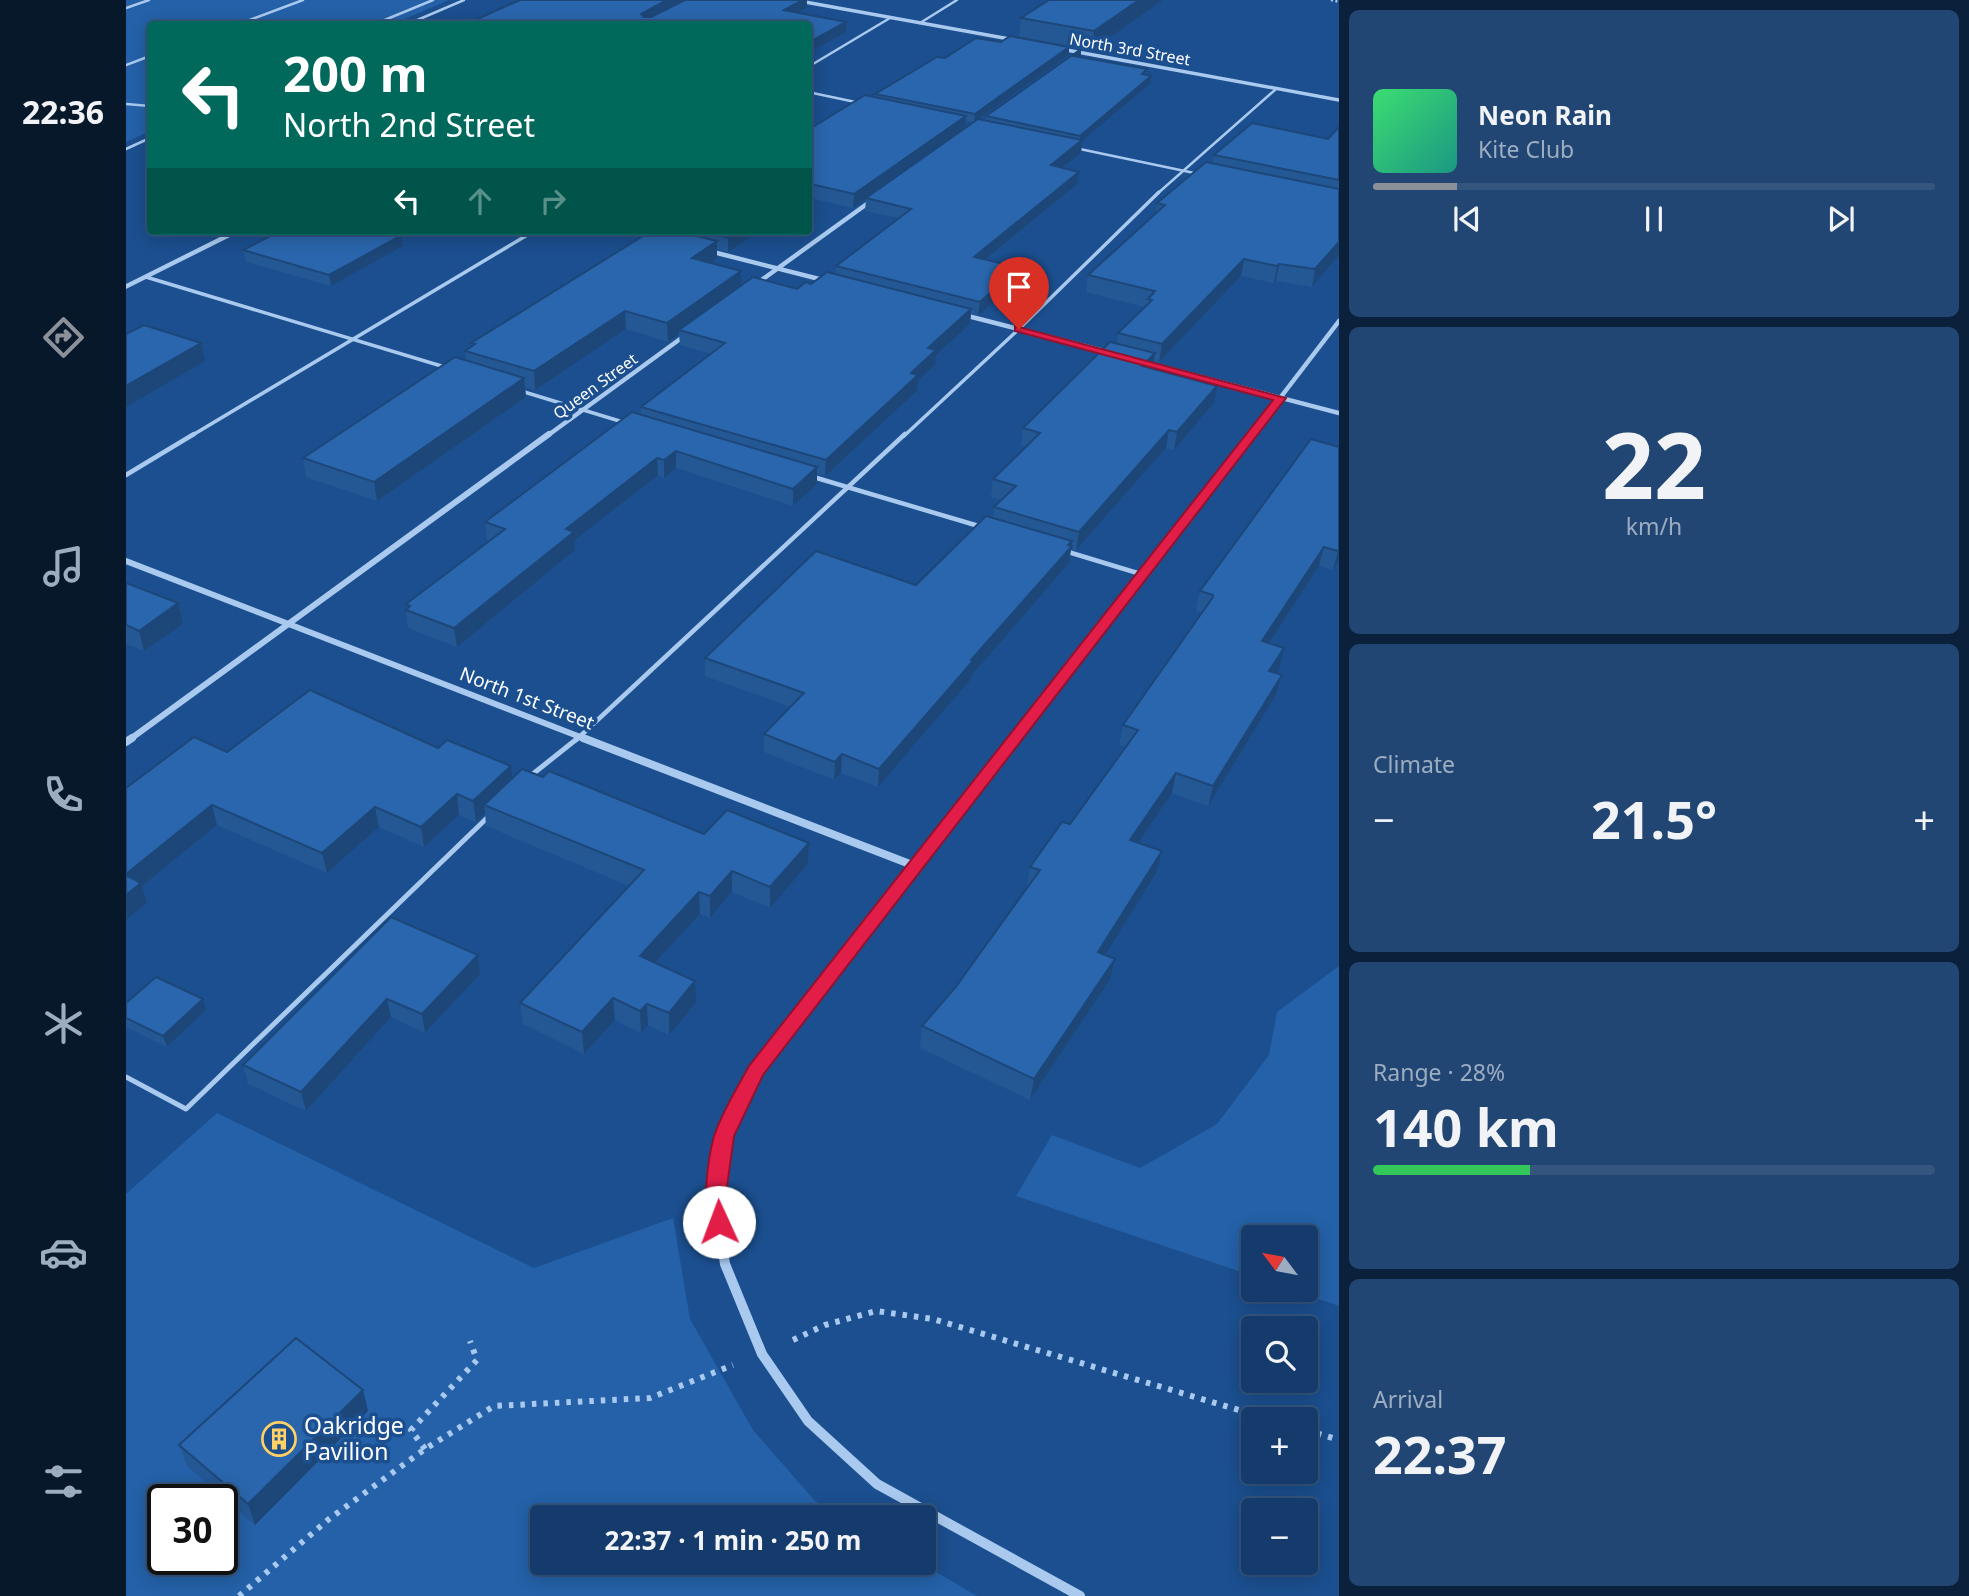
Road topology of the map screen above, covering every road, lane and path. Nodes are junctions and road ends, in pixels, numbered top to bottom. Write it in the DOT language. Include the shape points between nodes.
graph roads {
  1 [pos="149,0"];
  2 [pos="303,0"];
  3 [pos="433,0"];
  4 [pos="464,0"];
  5 [pos="793,0"];
  6 [pos="957,0"];
  7 [pos="1331,0"];
  8 [pos="1339,2"];
  9 [pos="126,9"];
  10 [pos="890,18"];
  11 [pos="247,21"];
  12 [pos="382,21"];
  13 [pos="415,21"];
  14 [pos="920,23"];
  15 [pos="1024,42"];
  16 [pos="1050,47"];
  17 [pos="1080,52"];
  18 [pos="147,57"];
  19 [pos="1069,60"];
  20 [pos="126,65"];
  21 [pos="812,65"];
  22 [pos="1276,89"];
  23 [pos="812,93"];
  24 [pos="1339,100"];
  25 [pos="126,104"];
  26 [pos="869,105"];
  27 [pos="147,106"];
  28 [pos="147,139"];
  29 [pos="1064,146"];
  30 [pos="126,149"];
  31 [pos="1182,170"];
  32 [pos="1208,176"];
  33 [pos="876,198"];
  34 [pos="230,235"];
  35 [pos="527,235"];
  36 [pos="644,235"];
  37 [pos="667,241"];
  38 [pos="706,251"];
  39 [pos="777,268"];
  40 [pos="146,277"];
  41 [pos="834,283"];
  42 [pos="126,287"];
  43 [pos="748,290"];
  44 [pos="953,312"];
  45 [pos="1339,321"];
  46 [pos="1019,329"];
  47 [pos="693,330"];
  48 [pos="354,339"];
  49 [pos="1110,353"];
  50 [pos="1136,360"];
  51 [pos="457,371"];
  52 [pos="508,387"];
  53 [pos="1280,398"];
  54 [pos="583,410"];
  55 [pos="1339,413"];
  56 [pos="630,424"];
  57 [pos="797,472"];
  58 [pos="126,475"];
  59 [pos="849,487"];
  60 [pos="994,530"];
  61 [pos="1060,550"];
  62 [pos="126,561"];
  63 [pos="1144,575"];
  64 [pos="288,624"];
  65 [pos="579,737"];
  66 [pos="126,742"];
  67 [pos="522,784"];
  68 [pos="492,813"];
  69 [pos="915,866"];
  70 [pos="126,1077"];
  71 [pos="470,1341"];
  72 [pos="762,1354"];
  73 [pos="1241,1411"];
  74 [pos="1318,1434"];
  75 [pos="1339,1440"];
  76 [pos="425,1449"];
  77 [pos="239,1596"];
  78 [pos="1080,1596"];
  1 -- 9 [label="lane"];
  2 -- 11 [label="lane"];
  3 -- 12 [label="lane"];
  4 -- 13 [label="lane"];
  5 -- 10 [label="street"];
  6 -- 14 [label="lane"];
  7 -- 8 [label="path"];
  10 -- 14 [label="street"];
  10 -- 21 [label="lane"];
  14 -- 15 [label="street"];
  16 -- 17 [label="street, North 3rd Street"];
  17 -- 19 [label="street"];
  17 -- 22 [label="street, North 3rd Street"];
  18 -- 20 [label="lane"];
  22 -- 24 [label="street, North 3rd Street"];
  22 -- 31 [label="lane"];
  23 -- 26 [label="lane"];
  25 -- 27 [label="lane"];
  28 -- 30 [label="lane"];
  29 -- 31 [label="lane"];
  31 -- 32 [label="lane"];
  31 -- 46 [label="lane"];
  33 -- 39 [label="street"];
  34 -- 40 [label="street"];
  35 -- 48 [label="lane"];
  36 -- 37 [label="street"];
  38 -- 39 [label="street"];
  39 -- 41 [label="street"];
  39 -- 43 [label="street"];
  40 -- 42 [label="street"];
  40 -- 48 [label="lane"];
  44 -- 46 [label="street"];
  45 -- 53 [label="street"];
  46 -- 49 [label="street"];
  46 -- 59 [label="lane"];
  47 -- 54 [label="street, Queen Street"];
  48 -- 51 [label="lane"];
  48 -- 58 [label="lane"];
  50 -- 53 [label="street"];
  52 -- 54 [label="lane"];
  53 -- 55 [label="street"];
  53 -- 63 [label="street"];
  54 -- 56 [label="lane"];
  54 -- 64 [label="street, Queen Street"];
  57 -- 59 [label="lane"];
  59 -- 60 [label="lane"];
  59 -- 65 [label="lane"];
  61 -- 63 [label="lane"];
  62 -- 64 [label="street, North 1st Street"];
  63 -- 69 [label="street"];
  64 -- 65 [label="street, North 1st Street"];
  64 -- 66 [label="street, Queen Street"];
  65 -- 67 [label="lane"];
  65 -- 69 [label="street, North 1st Street"];
  68 -- 70 [label="lane" via="186,1110"];
  69 -- 72 [label="street" via="755,1071 724,1136 715,1201 725,1264"];
  71 -- 76 [label="path" via="477,1360 411,1430"];
  72 -- 73 [label="path" via="825,1325 876,1311 933,1320"];
  72 -- 76 [label="path" via="650,1398 494,1406"];
  72 -- 78 [label="street" via="808,1421 877,1484"];
  74 -- 75 [label="path"];
  76 -- 77 [label="path" via="329,1519"];
}
